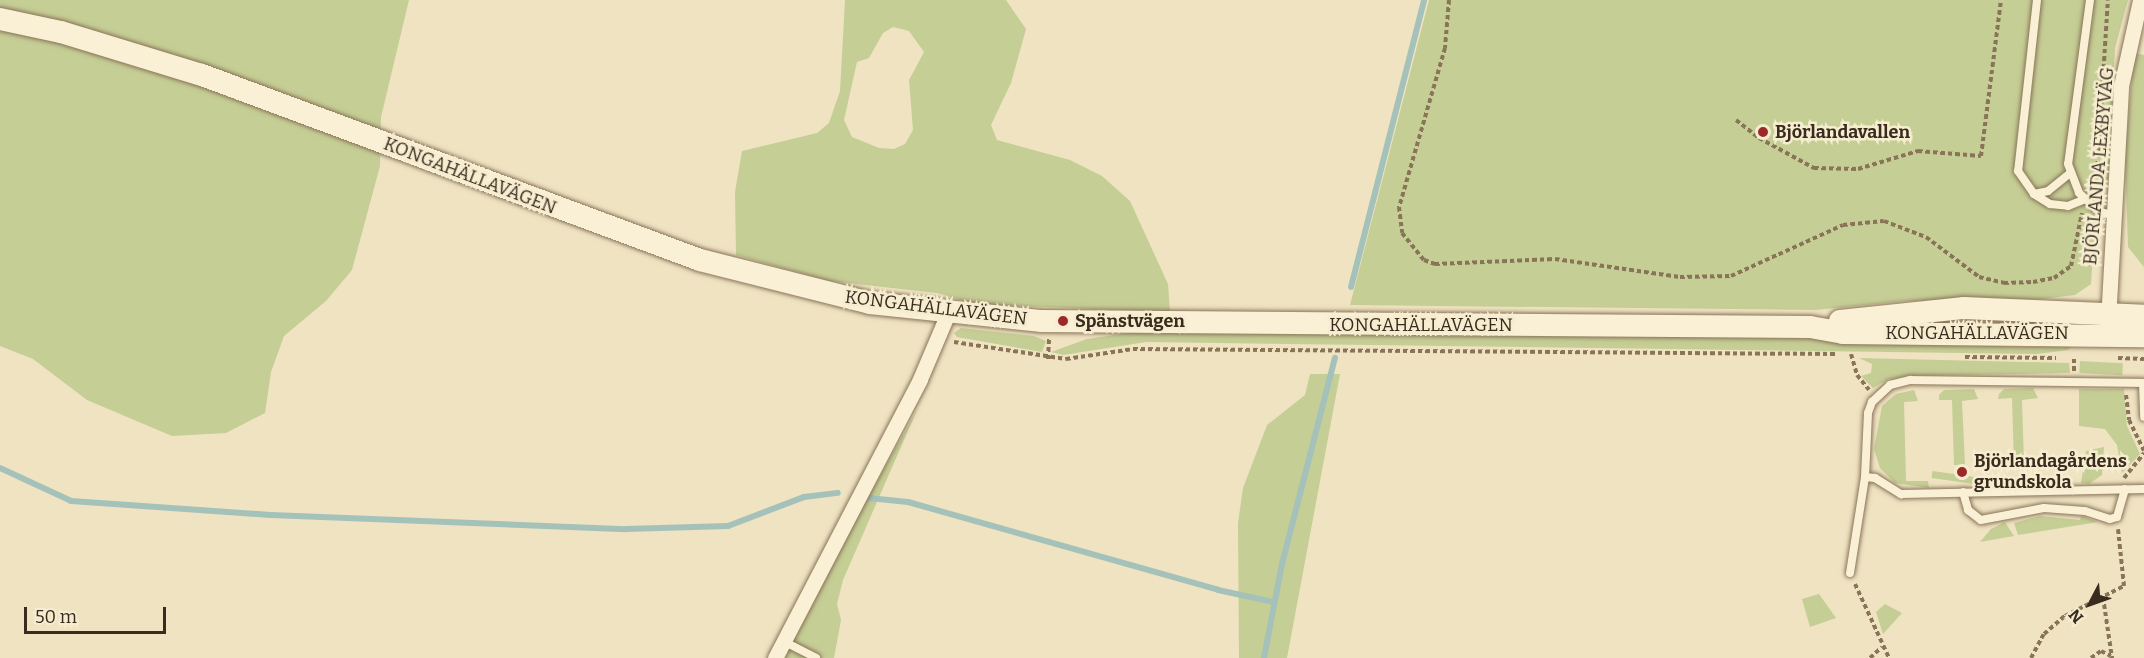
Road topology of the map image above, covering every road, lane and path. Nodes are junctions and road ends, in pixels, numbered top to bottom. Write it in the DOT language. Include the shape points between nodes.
graph roads {
  1 [pos="1449,0"];
  2 [pos="2001,0"];
  3 [pos="2037,0"];
  4 [pos="2090,0"];
  5 [pos="2108,0"];
  6 [pos="2140,0"];
  7 [pos="0,19"];
  8 [pos="1736,120"];
  9 [pos="2069,174"];
  10 [pos="2034,194"];
  11 [pos="2085,199"];
  12 [pos="2112,216"];
  13 [pos="948,314"];
  14 [pos="2144,316"];
  15 [pos="2109,336"];
  16 [pos="2144,336"];
  17 [pos="1049,338"];
  18 [pos="939,340"];
  19 [pos="1851,354"];
  20 [pos="1862,355"];
  21 [pos="1961,357"];
  22 [pos="2084,357"];
  23 [pos="1048,359"];
  24 [pos="2144,359"];
  25 [pos="2143,383"];
  26 [pos="1876,396"];
  27 [pos="2144,417"];
  28 [pos="2144,453"];
  29 [pos="1865,477"];
  30 [pos="2125,489"];
  31 [pos="2144,489"];
  32 [pos="1963,492"];
  33 [pos="2117,517"];
  34 [pos="1850,573"];
  35 [pos="2103,597"];
  36 [pos="783,641"];
  37 [pos="1882,647"];
  38 [pos="2112,657"];
  39 [pos="775,658"];
  40 [pos="816,658"];
  41 [pos="1870,658"];
  42 [pos="1888,658"];
  43 [pos="2031,658"];
  44 [pos="2091,658"];
  1 -- 11 [label="path" via="1445,48 1399,207 1402,233 1419,255 1435,264 1555,259 1680,277 1731,276 1843,225 1884,221 1926,237 1979,277 2004,283 2033,282 2054,278 2071,266"];
  2 -- 8 [label="path" via="1981,156 1918,151 1858,169 1814,168 1759,138"];
  3 -- 10 [label="lane" via="2017,155 2021,179"];
  4 -- 9 [label="lane" via="2068,154"];
  5 -- 11 [label="path" via="2097,183 2095,192"];
  6 -- 12 [label="street, BJÖRLANDA LEXBYVÄG" via="2121,86"];
  7 -- 13 [label="street, KONGAHÄLLAVÄGEN" via="128,50 212,78 700,260 835,297"];
  9 -- 10 [label="lane" via="2048,191"];
  9 -- 11 [label="lane"];
  10 -- 11 [label="lane" via="2058,206"];
  11 -- 12 [label="lane" via="2100,212"];
  12 -- 15 [label="street, BJÖRLANDA LEXBYVÄG"];
  13 -- 15 [label="street, KONGAHÄLLAVÄGEN" via="1163,323 1810,327 1964,308"];
  13 -- 18 [label="street"];
  14 -- 15 [label="street, KONGAHÄLLAVÄGEN"];
  15 -- 16 [label="street, KONGAHÄLLAVÄGEN"];
  15 -- 24 [label="path"];
  17 -- 23 [label="path"];
  18 -- 23 [label="path" via="1025,351"];
  18 -- 36 [label="street"];
  19 -- 20 [label="path"];
  19 -- 23 [label="path" via="1133,349 1104,356"];
  19 -- 26 [label="path" via="1863,386"];
  21 -- 22 [label="path"];
  25 -- 26 [label="lane" via="1910,380 1890,385"];
  25 -- 27 [label="lane"];
  26 -- 29 [label="lane" via="1868,413"];
  28 -- 30 [label="path" via="2124,474"];
  29 -- 32 [label="lane" via="1875,478 1901,494"];
  29 -- 34 [label="lane"];
  30 -- 31 [label="lane"];
  30 -- 32 [label="lane"];
  30 -- 33 [label="lane"];
  32 -- 33 [label="lane" via="1968,510 1981,520 2044,508"];
  33 -- 35 [label="path" via="2124,586"];
  34 -- 37 [label="path"];
  35 -- 38 [label="path"];
  35 -- 43 [label="path" via="2065,616 2044,634"];
  36 -- 39 [label="street"];
  36 -- 40 [label="lane"];
  37 -- 41 [label="path"];
  37 -- 42 [label="path"];
  38 -- 44 [label="path" via="2101,651"];
}
